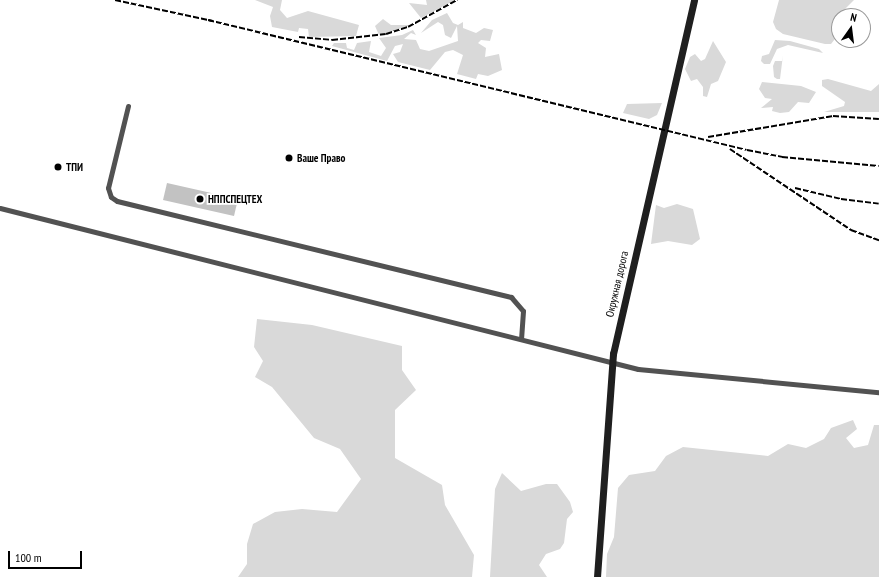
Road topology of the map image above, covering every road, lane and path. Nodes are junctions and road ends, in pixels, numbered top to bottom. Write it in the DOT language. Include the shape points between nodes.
graph roads {
  1 [pos="694,0"];
  2 [pos="128,106"];
  3 [pos="0,208"];
  4 [pos="521,338"];
  5 [pos="611,362"];
  6 [pos="879,392"];
  7 [pos="597,577"];
  1 -- 5 [label="main road, Окружная дорога"];
  2 -- 4 [label="street" via="108,188 111,197 117,201 511,297 523,311"];
  3 -- 4 [label="street"];
  4 -- 5 [label="street"];
  5 -- 6 [label="street" via="654,371"];
  5 -- 7 [label="main road, Окружная дорога"];
}
